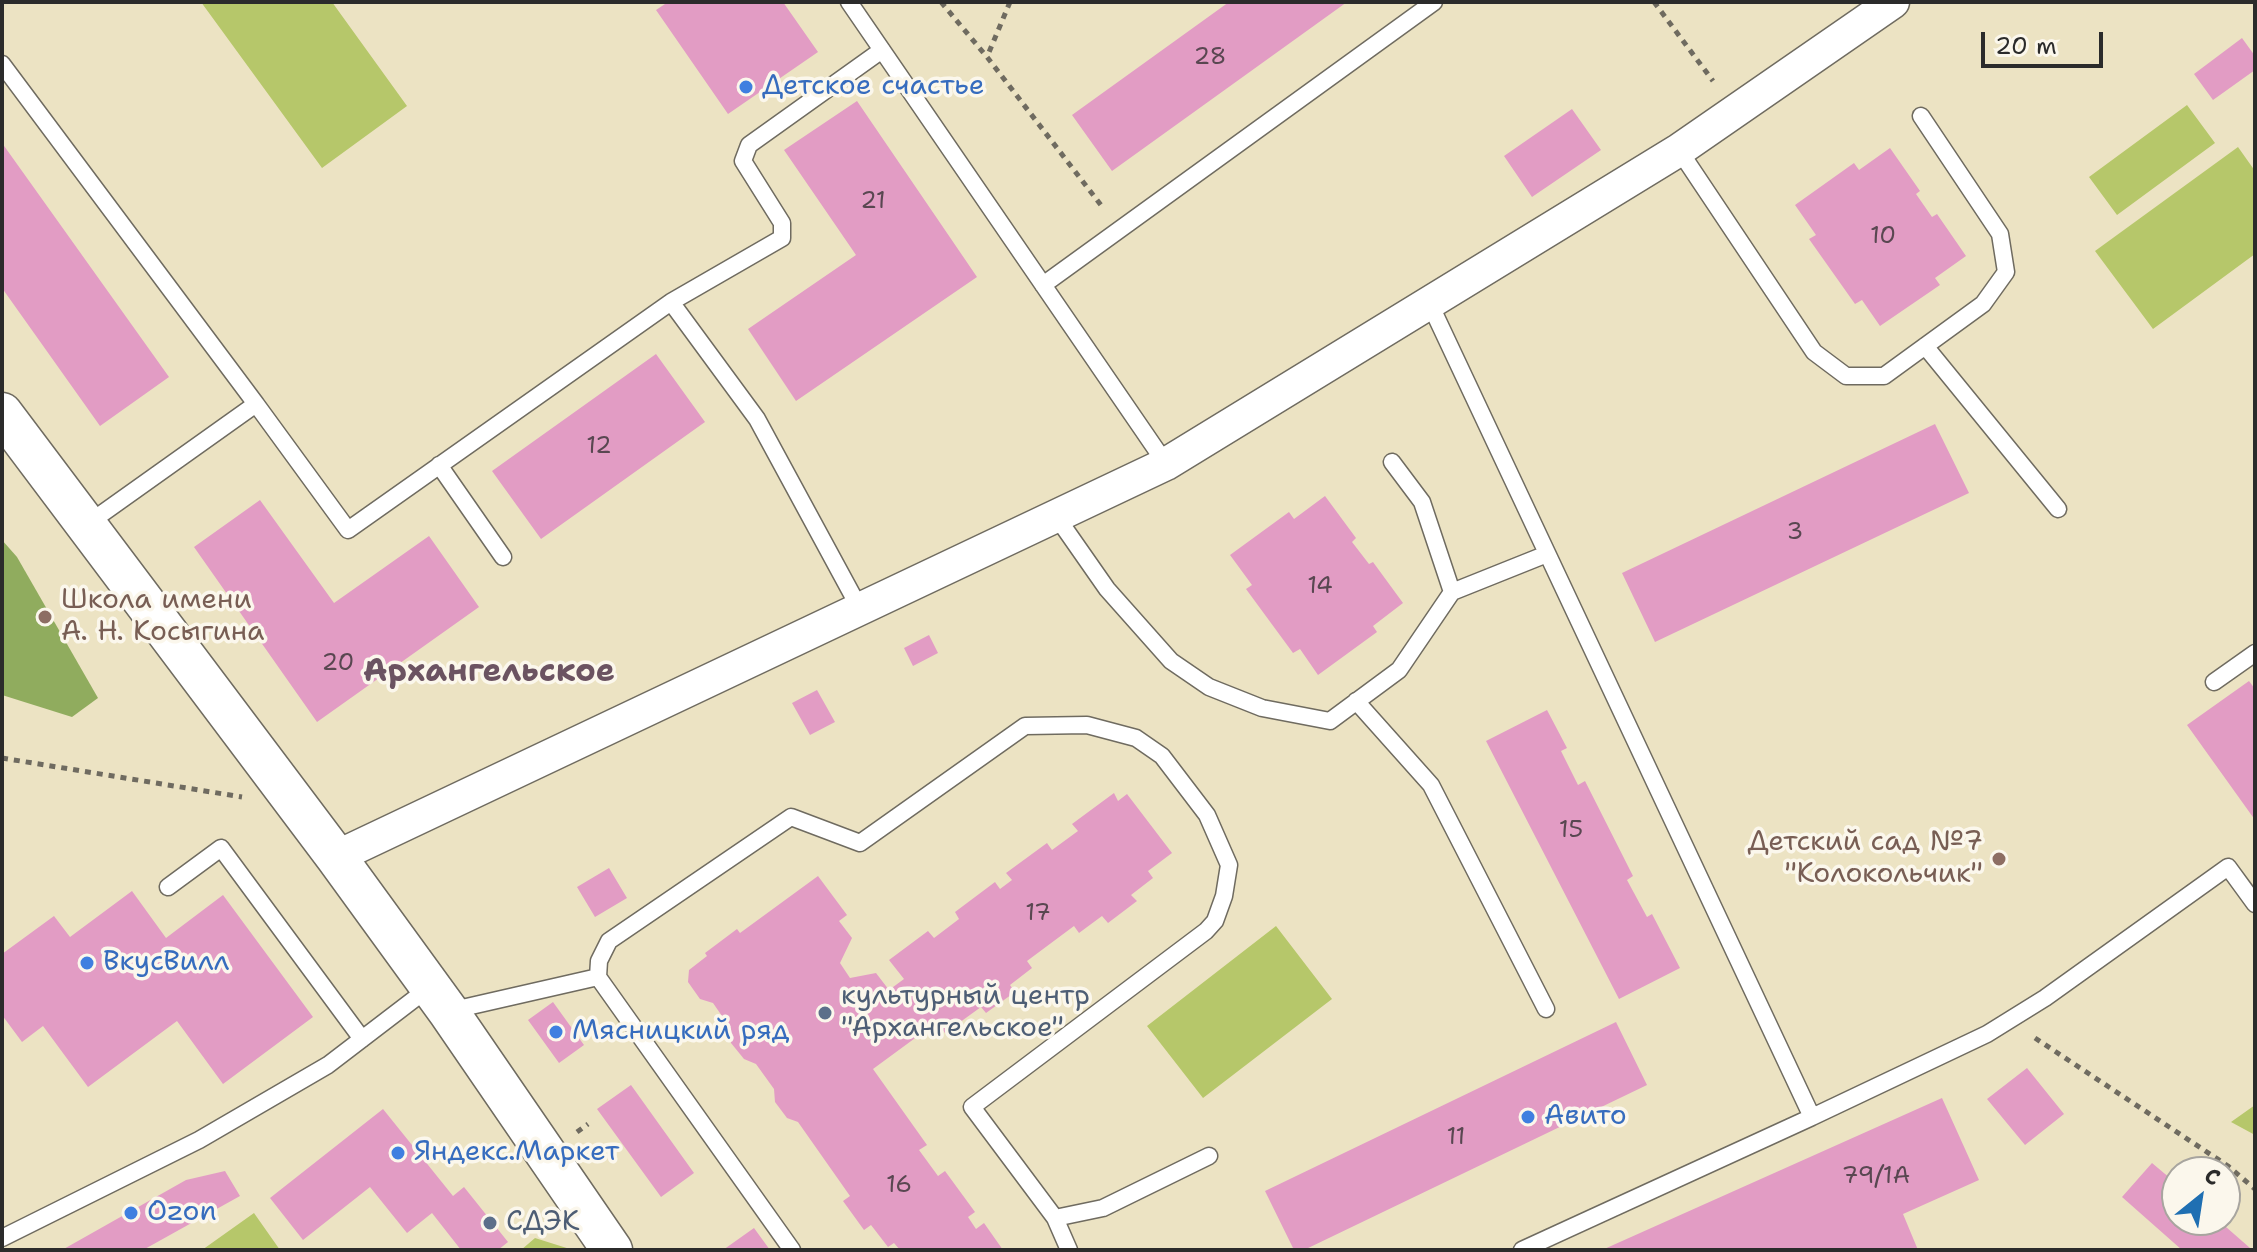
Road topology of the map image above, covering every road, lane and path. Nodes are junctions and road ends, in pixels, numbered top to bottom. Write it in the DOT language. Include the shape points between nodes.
graph roads {
  1 [pos="849,2"];
  2 [pos="941,2"];
  3 [pos="1010,2"];
  4 [pos="1434,2"];
  5 [pos="1654,2"];
  6 [pos="1893,2"];
  7 [pos="882,50"];
  8 [pos="987,57"];
  9 [pos="2,64"];
  10 [pos="1735,111"];
  11 [pos="1921,116"];
  12 [pos="1679,150"];
  13 [pos="1119,230"];
  14 [pos="1043,285"];
  15 [pos="671,302"];
  16 [pos="1430,304"];
  17 [pos="1925,346"];
  18 [pos="256,404"];
  19 [pos="2,413"];
  20 [pos="1392,462"];
  21 [pos="1166,464"];
  22 [pos="439,465"];
  23 [pos="2058,509"];
  24 [pos="1056,516"];
  25 [pos="86,525"];
  26 [pos="1547,554"];
  27 [pos="503,557"];
  28 [pos="1452,592"];
  29 [pos="860,609"];
  30 [pos="2255,653"];
  31 [pos="2214,682"];
  32 [pos="1356,701"];
  33 [pos="2,758"];
  34 [pos="297,806"];
  35 [pos="336,857"];
  36 [pos="168,887"];
  37 [pos="2255,904"];
  38 [pos="598,977"];
  39 [pos="439,999"];
  40 [pos="1546,1009"];
  41 [pos="2009,1021"];
  42 [pos="362,1039"];
  43 [pos="1812,1117"];
  44 [pos="1209,1156"];
  45 [pos="2255,1189"];
  46 [pos="1055,1218"];
  47 [pos="2,1238"];
  48 [pos="612,1250"];
  49 [pos="792,1250"];
  50 [pos="1069,1250"];
  51 [pos="1522,1250"];
  1 -- 7 [label="lane"];
  2 -- 8 [label="path"];
  3 -- 8 [label="path"];
  4 -- 13 [label="lane"];
  5 -- 10 [label="path"];
  6 -- 10 [label="street"];
  7 -- 14 [label="lane"];
  7 -- 15 [label="lane" via="749,145 743,161 782,223 782,238"];
  8 -- 13 [label="path"];
  9 -- 18 [label="lane"];
  10 -- 12 [label="street"];
  11 -- 17 [label="lane" via="2000,234 2006,272 1983,304"];
  12 -- 16 [label="street"];
  12 -- 17 [label="lane" via="1814,352 1846,376 1884,376"];
  13 -- 14 [label="lane"];
  14 -- 21 [label="lane"];
  15 -- 22 [label="lane"];
  15 -- 29 [label="lane" via="757,419"];
  16 -- 21 [label="street"];
  16 -- 26 [label="lane"];
  17 -- 23 [label="lane"];
  18 -- 22 [label="lane" via="348,530"];
  18 -- 25 [label="lane"];
  19 -- 25 [label="street"];
  20 -- 28 [label="lane" via="1422,502"];
  21 -- 24 [label="street"];
  22 -- 27 [label="lane"];
  24 -- 29 [label="street"];
  24 -- 32 [label="lane" via="1107,589 1171,661 1209,687 1262,708 1330,721"];
  25 -- 34 [label="street"];
  26 -- 28 [label="lane"];
  26 -- 43 [label="lane"];
  28 -- 32 [label="lane" via="1399,670"];
  29 -- 35 [label="street"];
  30 -- 31 [label="lane"];
  32 -- 40 [label="lane" via="1431,785"];
  33 -- 34 [label="path"];
  34 -- 35 [label="street"];
  35 -- 39 [label="street"];
  36 -- 42 [label="lane" via="221,848"];
  37 -- 41 [label="lane" via="2228,867"];
  38 -- 39 [label="lane"];
  38 -- 46 [label="lane" via="609,941 791,817 860,843 1025,726 1087,725 1136,738 1162,756 1207,815 1229,865 1224,896 1206,931 972,1107"];
  38 -- 49 [label="lane"];
  39 -- 42 [label="lane"];
  39 -- 48 [label="street"];
  41 -- 43 [label="lane"];
  41 -- 45 [label="path"];
  42 -- 47 [label="lane" via="328,1065 199,1140"];
  43 -- 51 [label="lane"];
  44 -- 46 [label="lane" via="1103,1208"];
  46 -- 50 [label="lane"];
}
